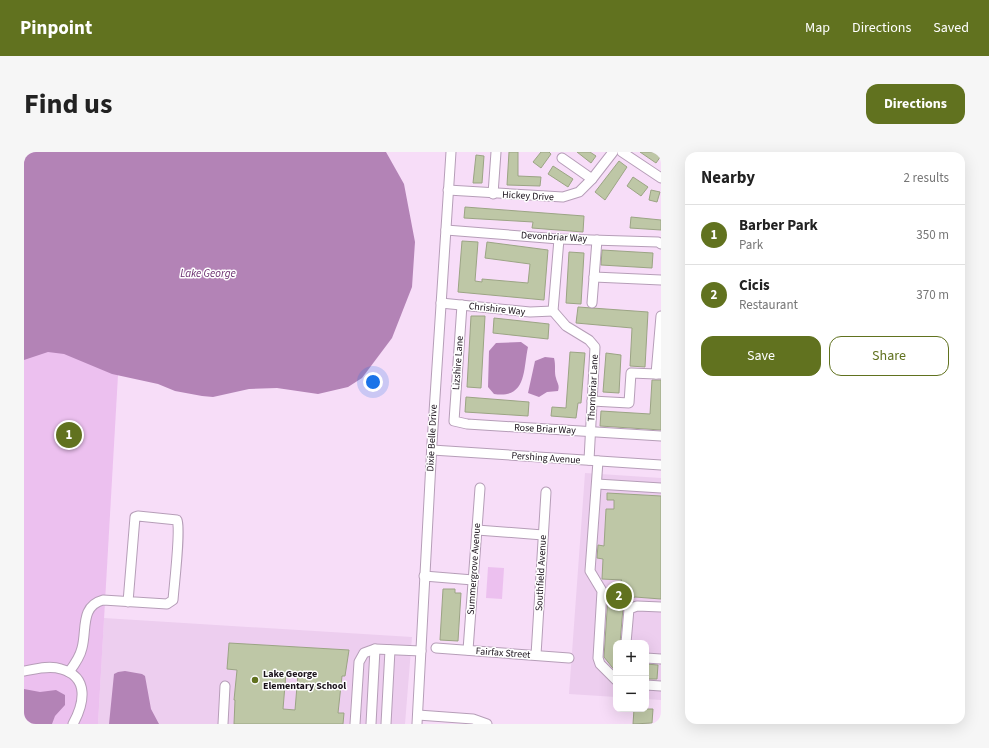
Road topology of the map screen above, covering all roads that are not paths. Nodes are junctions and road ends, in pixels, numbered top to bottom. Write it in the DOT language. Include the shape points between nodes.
graph roads {
  1 [pos="451,152"];
  2 [pos="496,152"];
  3 [pos="612,152"];
  4 [pos="622,152"];
  5 [pos="562,158"];
  6 [pos="661,178"];
  7 [pos="592,179"];
  8 [pos="448,190"];
  9 [pos="493,194"];
  10 [pos="446,230"];
  11 [pos="559,239"];
  12 [pos="597,240"];
  13 [pos="661,244"];
  14 [pos="594,277"];
  15 [pos="661,280"];
  16 [pos="592,303"];
  17 [pos="440,304"];
  18 [pos="462,305"];
  19 [pos="553,311"];
  20 [pos="661,316"];
  21 [pos="659,374"];
  22 [pos="592,401"];
  23 [pos="454,421"];
  24 [pos="590,432"];
  25 [pos="661,436"];
  26 [pos="432,450"];
  27 [pos="594,461"];
  28 [pos="661,465"];
  29 [pos="597,484"];
  30 [pos="480,488"];
  31 [pos="661,488"];
  32 [pos="546,492"];
  33 [pos="477,530"];
  34 [pos="543,535"];
  35 [pos="424,576"];
  36 [pos="473,580"];
  37 [pos="128,602"];
  38 [pos="661,607"];
  39 [pos="626,640"];
  40 [pos="436,648"];
  41 [pos="375,649"];
  42 [pos="390,650"];
  43 [pos="468,650"];
  44 [pos="421,651"];
  45 [pos="536,655"];
  46 [pos="570,658"];
  47 [pos="649,658"];
  48 [pos="661,658"];
  49 [pos="24,671"];
  50 [pos="69,672"];
  51 [pos="613,677"];
  52 [pos="649,685"];
  53 [pos="225,686"];
  54 [pos="661,686"];
  55 [pos="417,720"];
  56 [pos="438,720"];
  57 [pos="73,724"];
  58 [pos="223,724"];
  59 [pos="355,724"];
  60 [pos="371,724"];
  61 [pos="386,724"];
  62 [pos="487,724"];
  1 -- 8 [label="street, Dixie Belle Drive"];
  2 -- 9 [label="street"];
  3 -- 7 [label="street, Hickey Drive"];
  4 -- 6 [label="street"];
  5 -- 7 [label="street"];
  7 -- 9 [label="street, Hickey Drive" via="579,192 563,197"];
  8 -- 9 [label="street, Hickey Drive"];
  8 -- 10 [label="street, Dixie Belle Drive"];
  10 -- 11 [label="street, Devonbriar Way"];
  10 -- 17 [label="street, Dixie Belle Drive"];
  11 -- 12 [label="street, Devonbriar Way"];
  11 -- 19 [label="street"];
  12 -- 13 [label="street, Devonbriar Way"];
  12 -- 14 [label="street"];
  14 -- 15 [label="street"];
  14 -- 16 [label="street"];
  17 -- 18 [label="street, Chrishire Way"];
  17 -- 26 [label="street, Dixie Belle Drive"];
  18 -- 19 [label="street, Chrishire Way" via="530,312"];
  18 -- 23 [label="street, Lizshire Lane"];
  19 -- 22 [label="street, Thornbriar Lane" via="566,326 595,346"];
  20 -- 21 [label="street"];
  21 -- 22 [label="street" via="631,372 629,404"];
  22 -- 24 [label="street, Thornbriar Lane"];
  23 -- 24 [label="street, Rose Briar Way"];
  24 -- 25 [label="street, Rose Briar Way"];
  24 -- 27 [label="street, Thornbriar Lane"];
  26 -- 27 [label="street, Pershing Avenue"];
  26 -- 35 [label="street, Dixie Belle Drive"];
  27 -- 28 [label="street, Pershing Avenue"];
  27 -- 29 [label="street, Thornbriar Lane"];
  29 -- 31 [label="street"];
  29 -- 51 [label="street, Thornbriar Lane" via="590,571 602,591 598,658 600,664"];
  30 -- 33 [label="street, Summergrove Avenue"];
  32 -- 34 [label="street, Southfield Avenue"];
  33 -- 34 [label="street"];
  33 -- 36 [label="street, Summergrove Avenue"];
  34 -- 45 [label="street, Southfield Avenue"];
  35 -- 36 [label="street"];
  35 -- 44 [label="street, Dixie Belle Drive"];
  36 -- 43 [label="street, Summergrove Avenue"];
  37 -- 37 [label="street" via="167,604 173,600 178,523 176,520 134,517"];
  37 -- 50 [label="street" via="102,600 89,608 85,616 82,649"];
  38 -- 39 [label="street" via="637,606 629,609"];
  40 -- 43 [label="street, Fairfax Street"];
  41 -- 42 [label="street"];
  41 -- 59 [label="street" via="366,651 360,658"];
  41 -- 60 [label="street"];
  42 -- 44 [label="street"];
  42 -- 61 [label="street"];
  43 -- 45 [label="street, Fairfax Street"];
  44 -- 55 [label="street, Dixie Belle Drive"];
  45 -- 46 [label="street, Fairfax Street"];
  47 -- 48 [label="street"];
  49 -- 50 [label="street" via="60,668"];
  50 -- 57 [label="street" via="82,687 83,699"];
  52 -- 54 [label="street"];
  53 -- 58 [label="street"];
  55 -- 56 [label="street"];
  56 -- 62 [label="street" via="473,719"];
}
